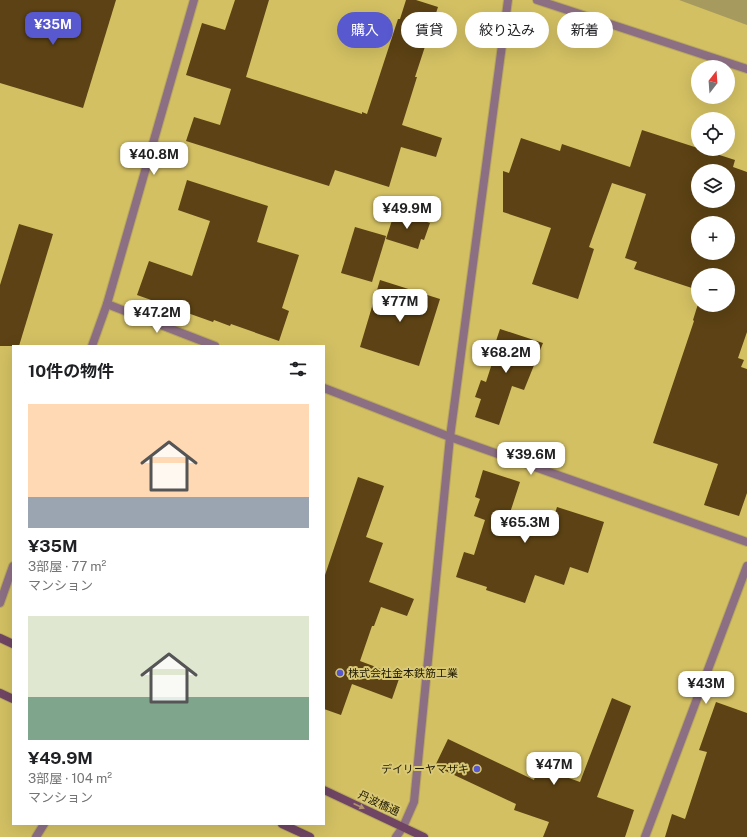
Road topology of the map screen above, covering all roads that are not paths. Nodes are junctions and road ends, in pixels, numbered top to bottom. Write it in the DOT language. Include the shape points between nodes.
graph roads {
  1 [pos="194,0"];
  2 [pos="508,0"];
  3 [pos="537,0"];
  4 [pos="747,69"];
  5 [pos="107,304"];
  6 [pos="92,345"];
  7 [pos="212,345"];
  8 [pos="325,388"];
  9 [pos="450,437"];
  10 [pos="747,542"];
  11 [pos="747,566"];
  12 [pos="12,569"];
  13 [pos="0,603"];
  14 [pos="0,638"];
  15 [pos="12,644"];
  16 [pos="0,693"];
  17 [pos="12,699"];
  18 [pos="325,790"];
  19 [pos="43,825"];
  20 [pos="284,825"];
  21 [pos="403,827"];
  22 [pos="36,837"];
  23 [pos="310,837"];
  24 [pos="396,837"];
  25 [pos="424,837"];
  26 [pos="645,837"];
  1 -- 5 [label="street"];
  2 -- 9 [label="street"];
  3 -- 4 [label="street"];
  5 -- 6 [label="street"];
  5 -- 7 [label="street"];
  8 -- 9 [label="street"];
  9 -- 10 [label="street"];
  9 -- 21 [label="street" via="414,802"];
  11 -- 26 [label="street"];
  12 -- 13 [label="street"];
  14 -- 15 [label="street"];
  16 -- 17 [label="street"];
  18 -- 21 [label="street, 丹波橋通, one-way"];
  19 -- 22 [label="street"];
  20 -- 23 [label="street"];
  21 -- 24 [label="street"];
  21 -- 25 [label="street, 丹波橋通"];
}
